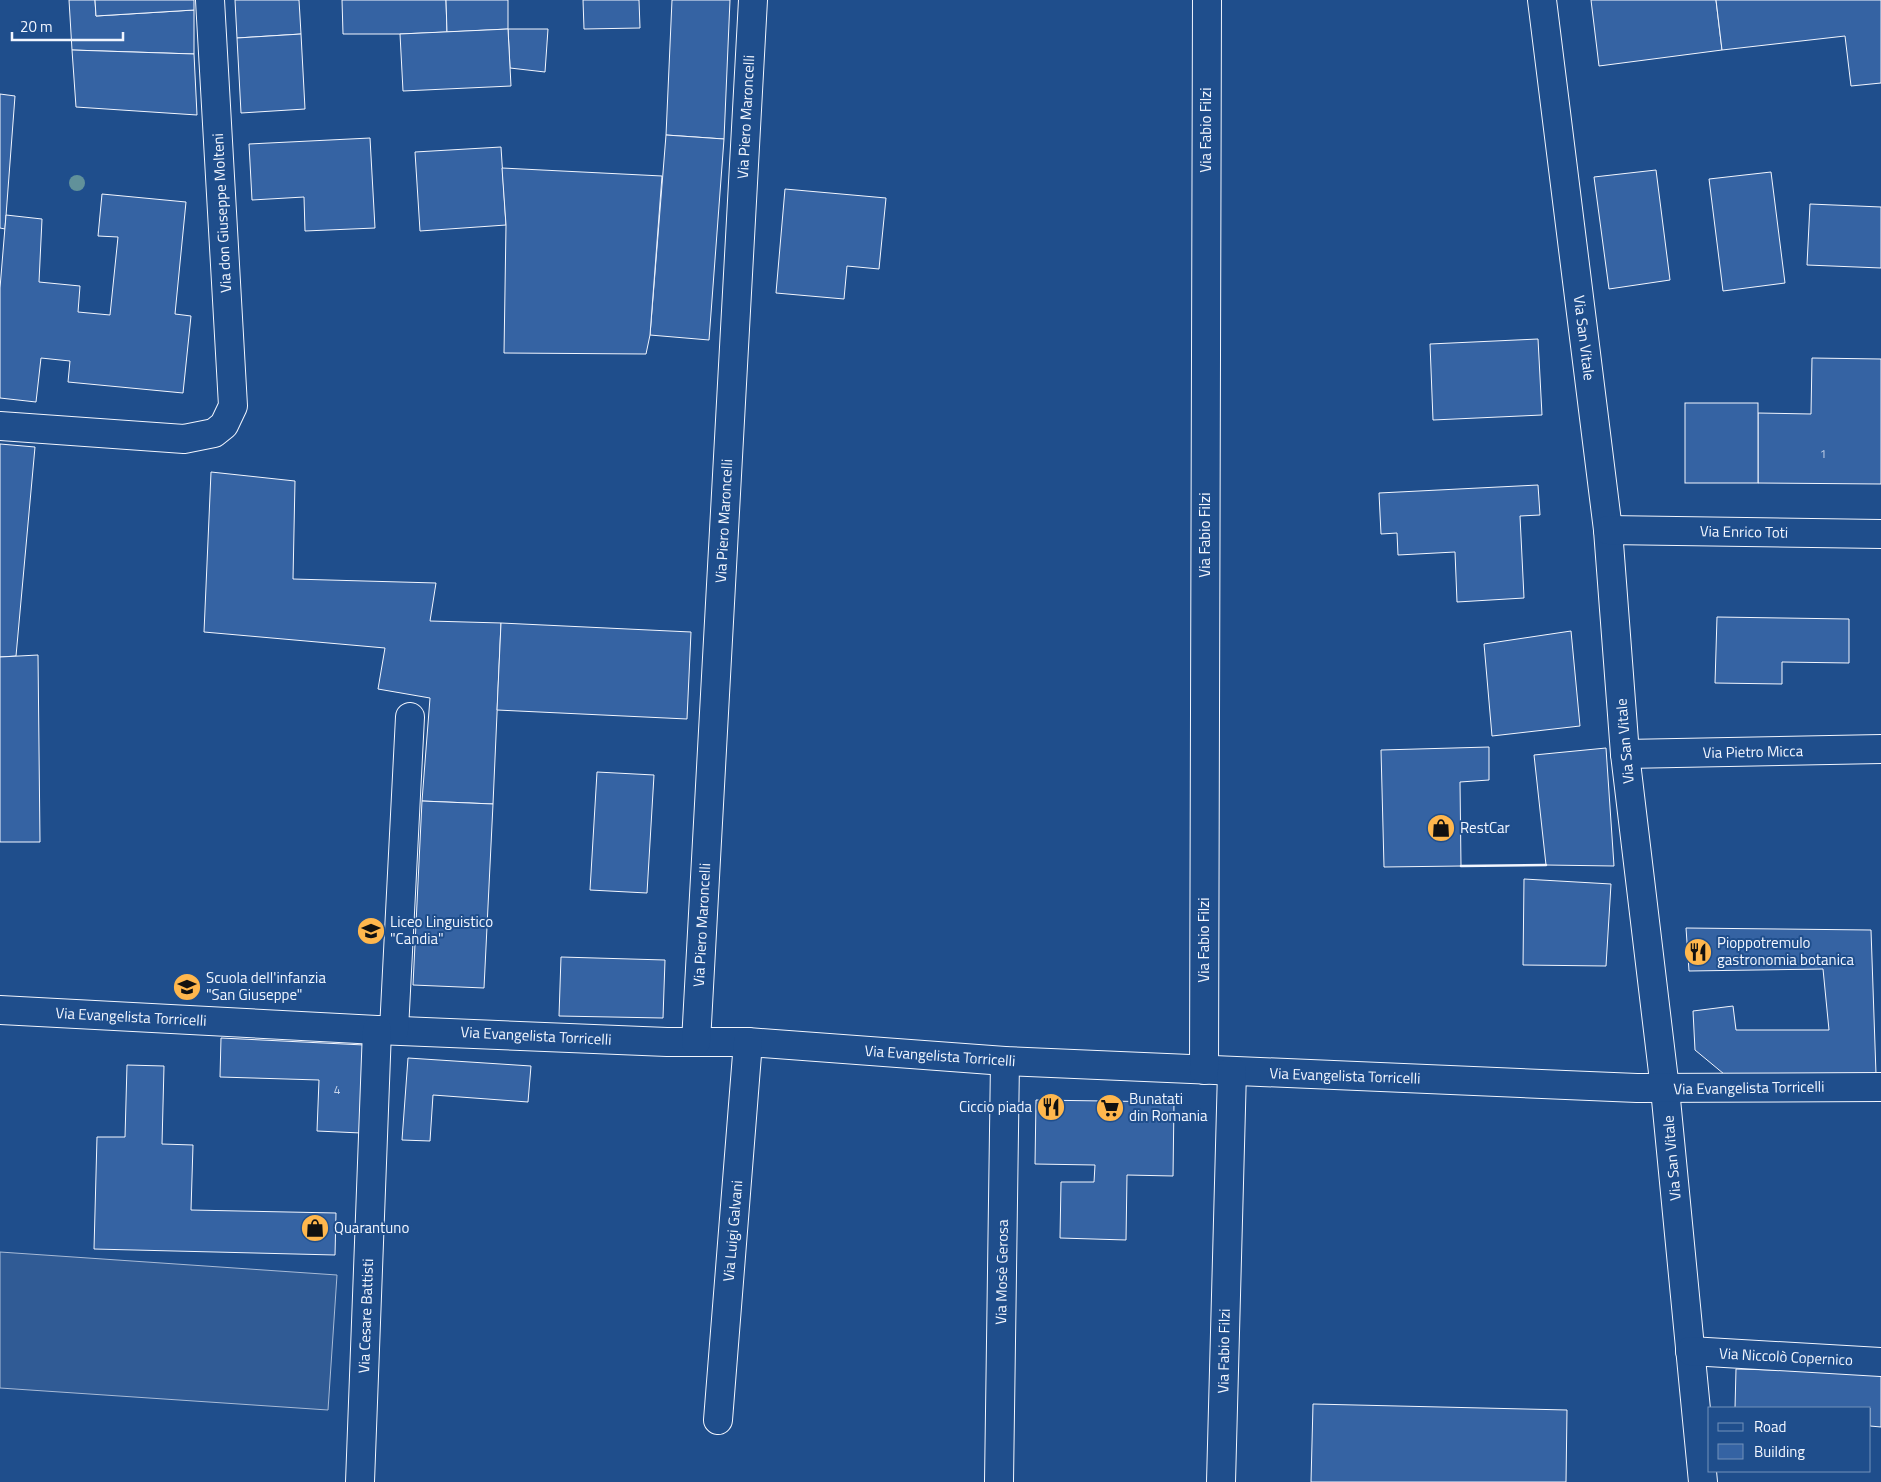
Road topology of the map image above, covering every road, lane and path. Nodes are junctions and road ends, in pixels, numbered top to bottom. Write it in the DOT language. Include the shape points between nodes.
graph roads {
  1 [pos="210,0"];
  2 [pos="753,0"];
  3 [pos="1206,0"];
  4 [pos="1542,0"];
  5 [pos="0,426"];
  6 [pos="1608,530"];
  7 [pos="1881,534"];
  8 [pos="410,717"];
  9 [pos="1881,749"];
  10 [pos="1625,754"];
  11 [pos="0,1010"];
  12 [pos="386,1030"];
  13 [pos="696,1042"];
  14 [pos="748,1042"];
  15 [pos="1005,1061"];
  16 [pos="1204,1070"];
  17 [pos="1232,1071"];
  18 [pos="1881,1087"];
  19 [pos="1666,1089"];
  20 [pos="1690,1351"];
  21 [pos="1881,1362"];
  22 [pos="718,1420"];
  23 [pos="360,1482"];
  24 [pos="999,1482"];
  25 [pos="1221,1482"];
  26 [pos="1703,1482"];
  1 -- 5 [label="street, Via don Giuseppe Molteni" via="232,406 224,425 214,433 184,439"];
  2 -- 13 [label="street, Via Piero Maroncelli"];
  3 -- 16 [label="street, Via Fabio Filzi"];
  4 -- 6 [label="street, Via San Vitale"];
  6 -- 7 [label="street, Via Enrico Toti"];
  6 -- 10 [label="street, Via San Vitale"];
  8 -- 12 [label="street, Via Cesare Battisti"];
  9 -- 10 [label="street, Via Pietro Micca"];
  10 -- 19 [label="street, Via San Vitale"];
  11 -- 12 [label="street, Via Evangelista Torricelli"];
  12 -- 13 [label="street, Via Evangelista Torricelli"];
  12 -- 23 [label="street, Via Cesare Battisti"];
  13 -- 14 [label="street, Via Evangelista Torricelli"];
  14 -- 15 [label="street, Via Evangelista Torricelli"];
  14 -- 22 [label="street, Via Luigi Galvani"];
  15 -- 16 [label="street, Via Evangelista Torricelli"];
  15 -- 24 [label="street, Via Mosè Gerosa"];
  16 -- 17 [label="street, Via Evangelista Torricelli"];
  17 -- 19 [label="street, Via Evangelista Torricelli"];
  17 -- 25 [label="street, Via Fabio Filzi"];
  18 -- 19 [label="street, Via Evangelista Torricelli"];
  19 -- 20 [label="street, Via San Vitale"];
  20 -- 21 [label="street, Via Niccolò Copernico"];
  20 -- 26 [label="street, Via San Vitale"];
}
